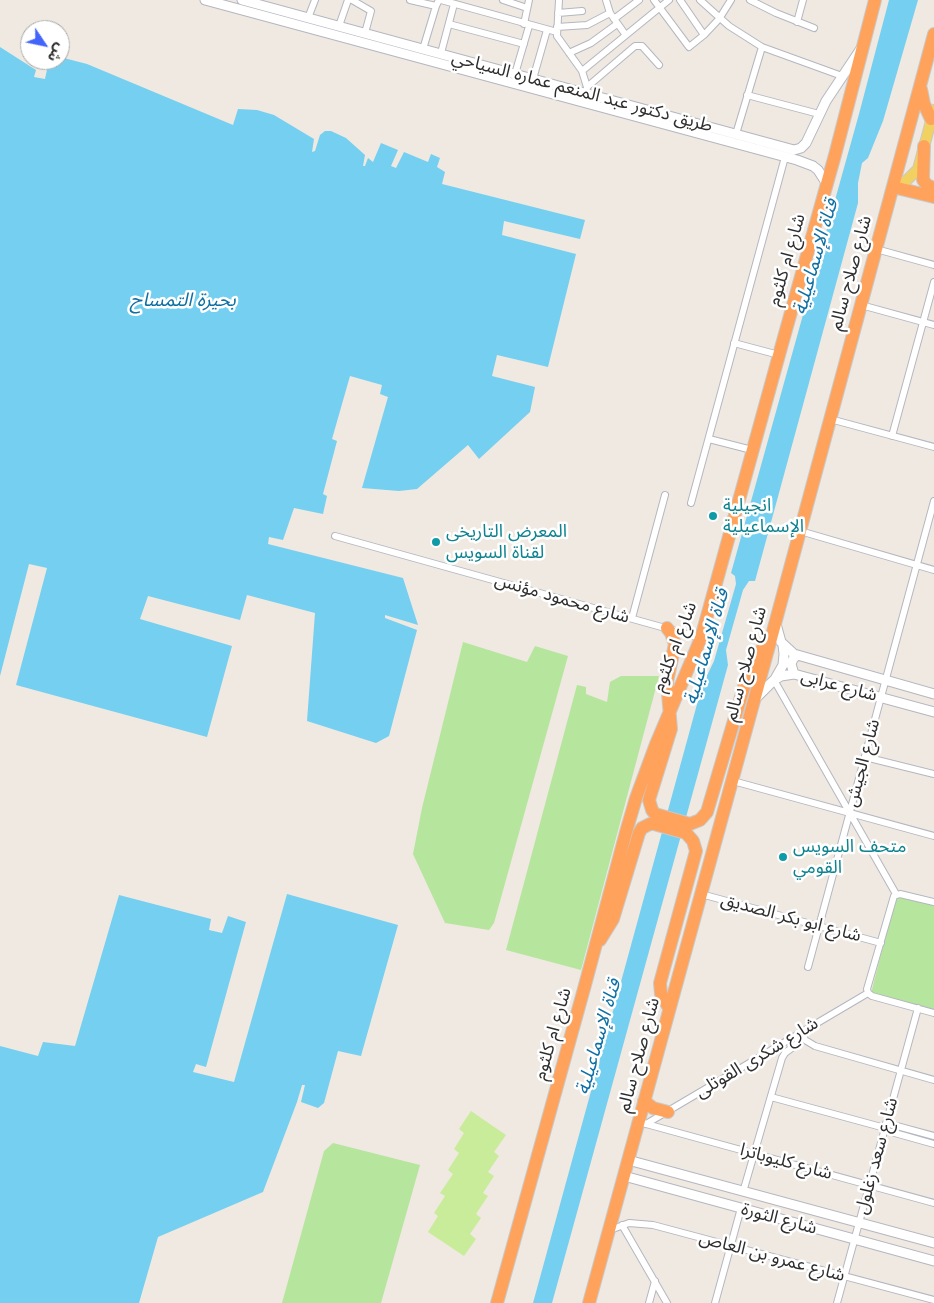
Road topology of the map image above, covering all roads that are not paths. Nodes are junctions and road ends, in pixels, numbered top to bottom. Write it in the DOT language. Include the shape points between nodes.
graph roads {
  1 [pos="205,0"];
  2 [pos="242,0"];
  3 [pos="315,0"];
  4 [pos="350,0"];
  5 [pos="410,0"];
  6 [pos="502,0"];
  7 [pos="529,0"];
  8 [pos="559,0"];
  9 [pos="606,0"];
  10 [pos="638,0"];
  11 [pos="654,0"];
  12 [pos="669,0"];
  13 [pos="680,0"];
  14 [pos="700,0"];
  15 [pos="731,0"];
  16 [pos="750,0"];
  17 [pos="803,0"];
  18 [pos="875,0"];
  19 [pos="439,2"];
  20 [pos="454,4"];
  21 [pos="659,7"];
  22 [pos="528,8"];
  23 [pos="582,11"];
  24 [pos="558,13"];
  25 [pos="308,18"];
  26 [pos="614,18"];
  27 [pos="719,19"];
  28 [pos="797,22"];
  29 [pos="449,24"];
  30 [pos="526,25"];
  31 [pos="339,26"];
  32 [pos="814,28"];
  33 [pos="546,30"];
  34 [pos="557,30"];
  35 [pos="365,33"];
  36 [pos="625,34"];
  37 [pos="934,34"];
  38 [pos="704,35"];
  39 [pos="865,42"];
  40 [pos="524,44"];
  41 [pos="762,47"];
  42 [pos="423,49"];
  43 [pos="569,53"];
  44 [pos="441,54"];
  45 [pos="659,65"];
  46 [pos="582,70"];
  47 [pos="515,74"];
  48 [pos="842,76"];
  49 [pos="533,78"];
  50 [pos="921,81"];
  51 [pos="587,90"];
  52 [pos="747,95"];
  53 [pos="586,102"];
  54 [pos="819,114"];
  55 [pos="933,119"];
  56 [pos="736,134"];
  57 [pos="924,146"];
  58 [pos="785,158"];
  59 [pos="827,184"];
  60 [pos="893,187"];
  61 [pos="934,188"];
  62 [pos="934,197"];
  63 [pos="876,249"];
  64 [pos="934,265"];
  65 [pos="934,282"];
  66 [pos="861,306"];
  67 [pos="923,322"];
  68 [pos="934,326"];
  69 [pos="734,343"];
  70 [pos="779,355"];
  71 [pos="830,419"];
  72 [pos="892,436"];
  73 [pos="709,439"];
  74 [pos="934,447"];
  75 [pos="752,450"];
  76 [pos="665,495"];
  77 [pos="934,501"];
  78 [pos="691,502"];
  79 [pos="800,532"];
  80 [pos="336,536"];
  81 [pos="916,566"];
  82 [pos="934,570"];
  83 [pos="632,618"];
  84 [pos="667,628"];
  85 [pos="702,638"];
  86 [pos="777,639"];
  87 [pos="797,655"];
  88 [pos="794,674"];
  89 [pos="774,680"];
  90 [pos="885,680"];
  91 [pos="934,694"];
  92 [pos="881,697"];
  93 [pos="753,702"];
  94 [pos="670,712"];
  95 [pos="934,712"];
  96 [pos="865,756"];
  97 [pos="934,774"];
  98 [pos="732,781"];
  99 [pos="850,813"];
  100 [pos="654,819"];
  101 [pos="688,828"];
  102 [pos="934,836"];
  103 [pos="701,894"];
  104 [pos="896,894"];
  105 [pos="934,902"];
  106 [pos="819,926"];
  107 [pos="881,943"];
  108 [pos="595,945"];
  109 [pos="808,967"];
  110 [pos="868,993"];
  111 [pos="669,1008"];
  112 [pos="918,1008"];
  113 [pos="934,1013"];
  114 [pos="801,1031"];
  115 [pos="901,1071"];
  116 [pos="934,1080"];
  117 [pos="771,1097"];
  118 [pos="644,1101"];
  119 [pos="668,1112"];
  120 [pos="642,1123"];
  121 [pos="885,1127"];
  122 [pos="934,1136"];
  123 [pos="934,1144"];
  124 [pos="754,1154"];
  125 [pos="628,1160"];
  126 [pos="644,1164"];
  127 [pos="624,1176"];
  128 [pos="641,1181"];
  129 [pos="870,1185"];
  130 [pos="743,1192"];
  131 [pos="934,1203"];
  132 [pos="741,1208"];
  133 [pos="859,1222"];
  134 [pos="622,1225"];
  135 [pos="610,1230"];
  136 [pos="854,1239"];
  137 [pos="934,1243"];
  138 [pos="731,1246"];
  139 [pos="934,1261"];
  140 [pos="844,1276"];
  141 [pos="655,1281"];
  142 [pos="934,1300"];
  143 [pos="497,1303"];
  144 [pos="589,1303"];
  145 [pos="648,1303"];
  146 [pos="667,1303"];
  147 [pos="715,1303"];
  148 [pos="837,1303"];
  1 -- 53 [label="main road, طريق دكتور عبد المنعم عماره السياحي"];
  2 -- 25 [label="main road, طريق دكتور عبد المنعم عماره السياحي"];
  3 -- 25 [label="street"];
  4 -- 31 [label="street"];
  4 -- 35 [label="street" via="370,11"];
  5 -- 19 [label="street"];
  6 -- 22 [label="street"];
  7 -- 22 [label="street"];
  8 -- 24 [label="street"];
  9 -- 26 [label="street"];
  10 -- 26 [label="street"];
  11 -- 21 [label="street"];
  12 -- 21 [label="street"];
  13 -- 38 [label="street"];
  14 -- 27 [label="street"];
  15 -- 27 [label="street"];
  16 -- 28 [label="street"];
  17 -- 28 [label="street"];
  18 -- 39 [label="highway, شارع ام كلثوم"];
  19 -- 20 [label="street"];
  19 -- 42 [label="street"];
  20 -- 29 [label="street"];
  20 -- 30 [label="street"];
  21 -- 36 [label="street"];
  21 -- 38 [label="street" via="689,47"];
  22 -- 30 [label="street"];
  23 -- 24 [label="street"];
  24 -- 34 [label="street"];
  25 -- 31 [label="main road, طريق دكتور عبد المنعم عماره السياحي"];
  26 -- 34 [label="street"];
  26 -- 36 [label="street"];
  26 -- 43 [label="street" via="591,43"];
  27 -- 38 [label="street"];
  27 -- 41 [label="street"];
  28 -- 32 [label="street"];
  29 -- 40 [label="street"];
  29 -- 44 [label="street"];
  30 -- 33 [label="street"];
  30 -- 40 [label="street"];
  31 -- 35 [label="main road, طريق دكتور عبد المنعم عماره السياحي"];
  33 -- 34 [label="street"];
  33 -- 49 [label="street"];
  34 -- 43 [label="street" via="558,38"];
  35 -- 42 [label="main road, طريق دكتور عبد المنعم عماره السياحي"];
  36 -- 46 [label="street"];
  37 -- 50 [label="highway, شارع صلاح سالم"];
  39 -- 48 [label="main road, طريق دكتور عبد المنعم عماره السياحي"];
  39 -- 59 [label="highway, شارع ام كلثوم"];
  40 -- 47 [label="street"];
  41 -- 48 [label="street"];
  41 -- 52 [label="street"];
  42 -- 44 [label="main road, طريق دكتور عبد المنعم عماره السياحي"];
  43 -- 46 [label="street"];
  44 -- 47 [label="main road, طريق دكتور عبد المنعم عماره السياحي"];
  45 -- 51 [label="street" via="642,46 635,46"];
  46 -- 51 [label="street"];
  47 -- 49 [label="main road, طريق دكتور عبد المنعم عماره السياحي"];
  48 -- 54 [label="main road, طريق دكتور عبد المنعم عماره السياحي"];
  49 -- 51 [label="main road, طريق دكتور عبد المنعم عماره السياحي"];
  50 -- 55 [label="highway" via="924,104"];
  50 -- 60 [label="highway, شارع صلاح سالم"];
  51 -- 53 [label="street"];
  51 -- 56 [label="main road, طريق دكتور عبد المنعم عماره السياحي"];
  52 -- 54 [label="street"];
  52 -- 56 [label="street"];
  53 -- 58 [label="main road, طريق دكتور عبد المنعم عماره السياحي"];
  54 -- 56 [label="main road, طريق دكتور عبد المنعم عماره السياحي" via="808,140 798,149 787,149"];
  55 -- 57 [label="main road"];
  57 -- 60 [label="main road" via="918,169 906,181"];
  57 -- 61 [label="highway" via="923,180"];
  58 -- 59 [label="main road, طريق دكتور عبد المنعم عماره السياحي" via="813,166"];
  58 -- 69 [label="street"];
  59 -- 70 [label="highway, شارع ام كلثوم"];
  60 -- 62 [label="highway"];
  60 -- 63 [label="highway, شارع صلاح سالم"];
  63 -- 64 [label="street"];
  63 -- 66 [label="highway, شارع صلاح سالم"];
  65 -- 67 [label="street"];
  66 -- 67 [label="street"];
  66 -- 71 [label="highway, شارع صلاح سالم"];
  67 -- 68 [label="street"];
  67 -- 72 [label="street"];
  69 -- 70 [label="street"];
  69 -- 73 [label="street"];
  70 -- 75 [label="highway, شارع ام كلثوم"];
  71 -- 72 [label="street"];
  71 -- 79 [label="highway, شارع صلاح سالم"];
  72 -- 74 [label="street"];
  73 -- 75 [label="street"];
  73 -- 78 [label="street"];
  75 -- 85 [label="highway, شارع ام كلثوم"];
  76 -- 83 [label="street"];
  77 -- 81 [label="street, شارع الجيش"];
  79 -- 81 [label="street"];
  79 -- 86 [label="highway, شارع صلاح سالم" via="776,622"];
  80 -- 83 [label="street, شارع محمود مؤنس"];
  81 -- 82 [label="street"];
  81 -- 90 [label="street, شارع الجيش"];
  83 -- 84 [label="street, شارع محمود مؤنس"];
  84 -- 85 [label="street, شارع محمود مؤنس"];
  84 -- 94 [label="highway" via="675,644 667,682"];
  85 -- 94 [label="highway, شارع ام كلثوم"];
  86 -- 87 [label="main road, شارع عرابى"];
  86 -- 89 [label="main road" via="784,654 783,665"];
  86 -- 93 [label="highway, شارع صلاح سالم"];
  86 -- 101 [label="highway" via="756,658 746,680 707,812"];
  87 -- 88 [label="main road" via="791,664"];
  87 -- 90 [label="main road, شارع عرابى"];
  88 -- 89 [label="main road, شارع عرابى"];
  88 -- 92 [label="main road, شارع عرابى"];
  89 -- 93 [label="main road, شارع عرابى"];
  89 -- 99 [label="street"];
  90 -- 91 [label="main road, شارع عرابى"];
  90 -- 92 [label="street, شارع الجيش"];
  92 -- 95 [label="main road, شارع عرابى"];
  92 -- 96 [label="street, شارع الجيش"];
  93 -- 98 [label="highway, شارع صلاح سالم"];
  94 -- 100 [label="highway" via="669,737 648,800"];
  94 -- 108 [label="highway, شارع ام كلثوم" via="636,798"];
  96 -- 97 [label="street"];
  96 -- 99 [label="street, شارع الجيش"];
  98 -- 99 [label="street"];
  98 -- 103 [label="highway, شارع صلاح سالم"];
  99 -- 102 [label="street"];
  99 -- 104 [label="street"];
  99 -- 106 [label="street, شارع الجيش"];
  100 -- 101 [label="highway"];
  100 -- 108 [label="highway" via="640,833 613,919"];
  101 -- 111 [label="highway" via="696,850 660,982 661,994"];
  103 -- 106 [label="street, شارع ابو بكر الصديق"];
  103 -- 111 [label="highway, شارع صلاح سالم"];
  104 -- 105 [label="street"];
  104 -- 107 [label="street"];
  106 -- 107 [label="street, شارع ابو بكر الصديق"];
  106 -- 109 [label="street, شارع الجيش"];
  107 -- 110 [label="street"];
  108 -- 143 [label="highway, شارع ام كلثوم"];
  110 -- 112 [label="street"];
  110 -- 114 [label="street, شارع شكرى القوتلى"];
  111 -- 118 [label="highway, شارع صلاح سالم"];
  112 -- 113 [label="street"];
  112 -- 115 [label="street, شارع سعد زغلول"];
  114 -- 115 [label="street" via="810,1044"];
  114 -- 117 [label="street" via="797,1044 782,1058"];
  114 -- 119 [label="street, شارع شكرى القوتلى"];
  115 -- 116 [label="street"];
  115 -- 121 [label="street, شارع سعد زغلول"];
  117 -- 121 [label="street"];
  117 -- 124 [label="street"];
  118 -- 119 [label="highway" via="652,1108"];
  118 -- 120 [label="highway, شارع صلاح سالم"];
  119 -- 120 [label="street, شارع شكرى القوتلى"];
  120 -- 124 [label="street, شارع كليوباترا"];
  120 -- 125 [label="highway, شارع صلاح سالم"];
  121 -- 122 [label="street"];
  121 -- 123 [label="street"];
  121 -- 129 [label="street, شارع سعد زغلول"];
  124 -- 129 [label="street, شارع كليوباترا"];
  124 -- 130 [label="street"];
  125 -- 126 [label="main road, شارع الثورة"];
  125 -- 127 [label="highway, شارع صلاح سالم"];
  126 -- 128 [label="main road" via="637,1172"];
  126 -- 130 [label="main road, شارع الثورة"];
  127 -- 128 [label="main road, شارع الثورة"];
  127 -- 135 [label="highway, شارع صلاح سالم"];
  128 -- 132 [label="main road, شارع الثورة"];
  129 -- 131 [label="street, شارع كليوباترا"];
  129 -- 133 [label="street, شارع سعد زغلول"];
  130 -- 133 [label="main road, شارع الثورة"];
  132 -- 136 [label="main road, شارع الثورة"];
  132 -- 138 [label="street"];
  133 -- 136 [label="street, شارع سعد زغلول"];
  133 -- 137 [label="main road, شارع الثورة"];
  134 -- 135 [label="street, شارع عمرو بن العاص"];
  134 -- 138 [label="street, شارع عمرو بن العاص" via="645,1223"];
  134 -- 141 [label="street"];
  135 -- 144 [label="highway, شارع صلاح سالم"];
  136 -- 139 [label="main road, شارع الثورة"];
  136 -- 140 [label="street, شارع سعد زغلول"];
  138 -- 140 [label="street, شارع عمرو بن العاص"];
  138 -- 147 [label="street"];
  140 -- 142 [label="street, شارع عمرو بن العاص"];
  140 -- 148 [label="street, شارع سعد زغلول"];
  141 -- 145 [label="street"];
  141 -- 146 [label="street"];
}
